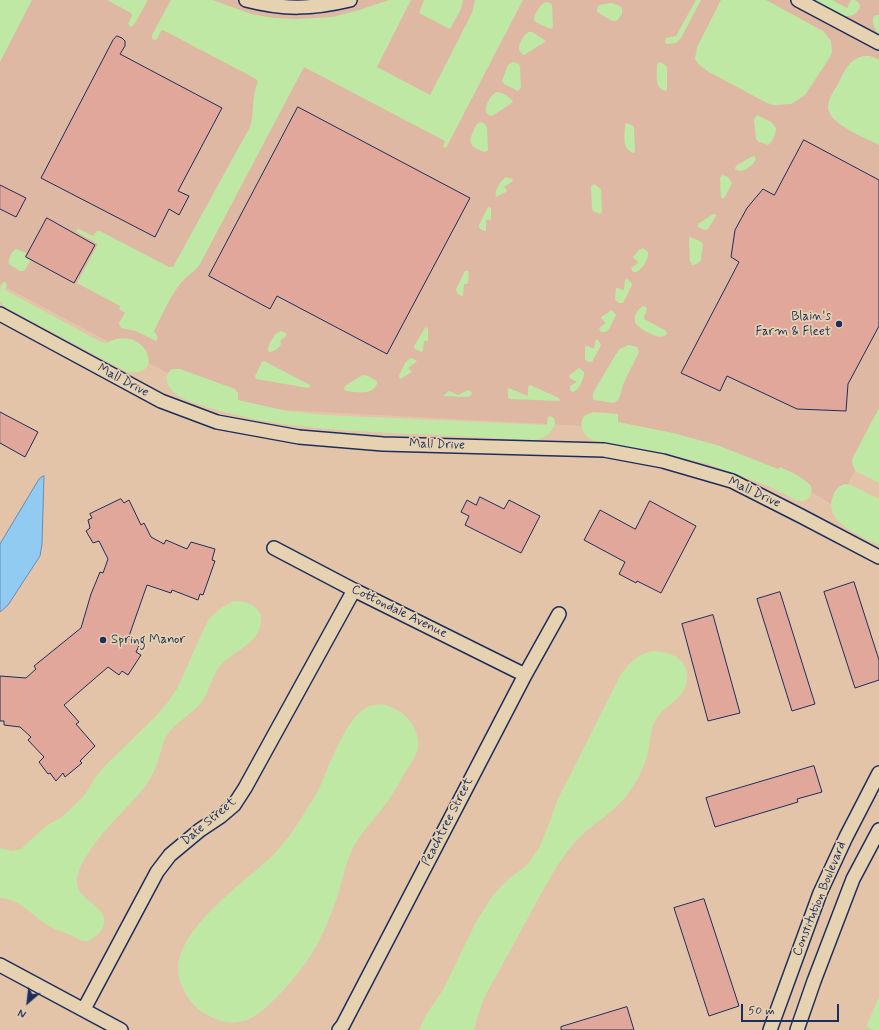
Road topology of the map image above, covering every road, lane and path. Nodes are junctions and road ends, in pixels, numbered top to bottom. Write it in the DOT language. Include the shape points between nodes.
graph roads {
  1 [pos="246,0"];
  2 [pos="350,0"];
  3 [pos="798,0"];
  4 [pos="879,43"];
  5 [pos="0,314"];
  6 [pos="274,548"];
  7 [pos="879,557"];
  8 [pos="354,590"];
  9 [pos="559,614"];
  10 [pos="525,675"];
  11 [pos="879,773"];
  12 [pos="879,830"];
  13 [pos="0,965"];
  14 [pos="84,1009"];
  15 [pos="121,1030"];
  16 [pos="339,1030"];
  17 [pos="770,1030"];
  18 [pos="798,1030"];
  1 -- 2 [label="street" via="280,7 303,8"];
  3 -- 4 [label="street"];
  5 -- 7 [label="street, Mall Drive" via="161,401 217,422 307,438 383,444 604,450 663,461 732,481"];
  6 -- 8 [label="street, Cottondale Avenue"];
  8 -- 10 [label="street, Cottondale Avenue"];
  8 -- 14 [label="street, Date Street" via="245,788 234,805 170,855 157,872"];
  9 -- 10 [label="street, Peachtree Street"];
  10 -- 16 [label="street, Peachtree Street"];
  11 -- 17 [label="street, Constitution Boulevard" via="820,893"];
  12 -- 18 [label="street, Constitution Boulevard" via="853,879"];
  13 -- 14 [label="street"];
  14 -- 15 [label="street"];
}
